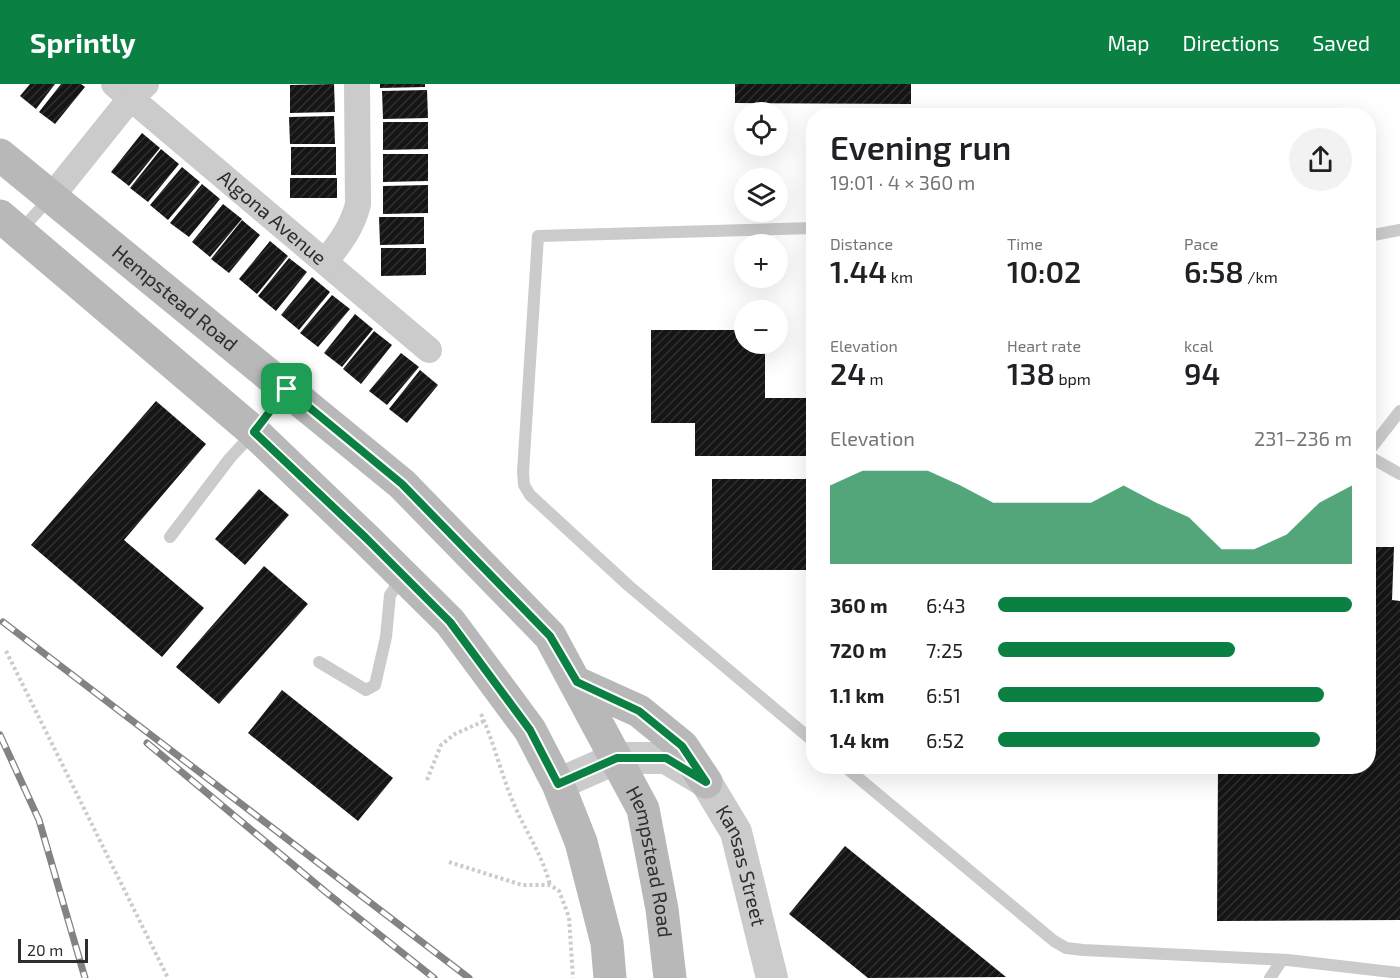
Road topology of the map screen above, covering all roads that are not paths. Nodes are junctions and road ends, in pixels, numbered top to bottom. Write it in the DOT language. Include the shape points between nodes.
graph roads {
  1 [pos="357,84"];
  2 [pos="130,89"];
  3 [pos="0,155"];
  4 [pos="52,196"];
  5 [pos="10,224"];
  6 [pos="806,228"];
  7 [pos="1400,230"];
  8 [pos="1376,234"];
  9 [pos="326,261"];
  10 [pos="429,350"];
  11 [pos="287,389"];
  12 [pos="1400,411"];
  13 [pos="254,432"];
  14 [pos="1376,442"];
  15 [pos="1376,460"];
  16 [pos="1400,474"];
  17 [pos="170,537"];
  18 [pos="403,577"];
  19 [pos="319,662"];
  20 [pos="577,682"];
  21 [pos="806,735"];
  22 [pos="617,758"];
  23 [pos="854,774"];
  24 [pos="706,782"];
  25 [pos="558,784"];
  26 [pos="1282,960"];
  27 [pos="1400,973"];
  28 [pos="610,978"];
  29 [pos="670,978"];
  30 [pos="772,978"];
  31 [pos="1270,978"];
  1 -- 9 [label="street" via="358,204 347,235"];
  2 -- 4 [label="street"];
  2 -- 9 [label="street, Algona Avenue"];
  3 -- 4 [label="main road, Hempstead Road"];
  4 -- 5 [label="lane"];
  4 -- 11 [label="main road, Hempstead Road"];
  5 -- 13 [label="main road"];
  6 -- 21 [label="lane" via="538,236 523,472 530,495 629,586"];
  7 -- 8 [label="lane"];
  9 -- 10 [label="street, Algona Avenue"];
  11 -- 13 [label="lane"];
  11 -- 20 [label="main road, Hempstead Road" via="402,484 550,636"];
  12 -- 14 [label="lane"];
  13 -- 17 [label="lane"];
  13 -- 18 [label="main road"];
  15 -- 16 [label="lane"];
  18 -- 19 [label="lane" via="390,595 375,685 366,690"];
  18 -- 25 [label="main road" via="450,622 530,730"];
  20 -- 22 [label="main road, Hempstead Road"];
  20 -- 24 [label="main road" via="639,711 682,746"];
  22 -- 24 [label="street, Kansas Street" via="666,758"];
  22 -- 25 [label="street"];
  22 -- 29 [label="main road, Hempstead Road" via="643,809"];
  23 -- 26 [label="lane" via="1066,948"];
  24 -- 30 [label="street, Kansas Street" via="736,832"];
  25 -- 28 [label="main road" via="580,842 607,943"];
  26 -- 27 [label="lane"];
  26 -- 31 [label="lane"];
}
